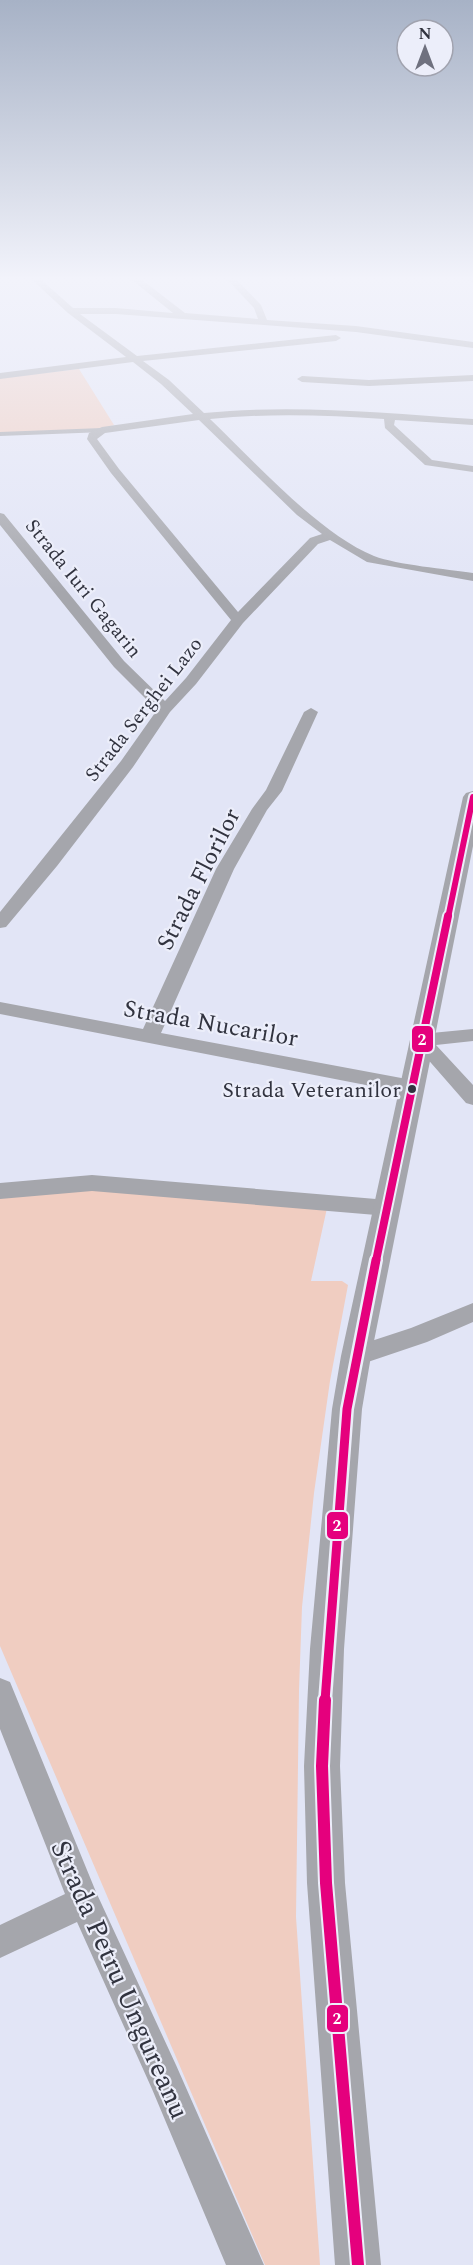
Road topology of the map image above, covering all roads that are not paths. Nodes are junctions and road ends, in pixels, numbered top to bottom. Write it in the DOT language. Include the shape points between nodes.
graph roads {
  1 [pos="165,382"];
  2 [pos="347,382"];
  3 [pos="396,382"];
  4 [pos="199,415"];
  5 [pos="390,417"];
  6 [pos="473,422"];
  7 [pos="102,430"];
  8 [pos="0,435"];
  9 [pos="473,469"];
  10 [pos="0,517"];
  11 [pos="332,535"];
  12 [pos="473,577"];
  13 [pos="238,620"];
  14 [pos="165,709"];
  15 [pos="311,712"];
  16 [pos="473,797"];
  17 [pos="468,838"];
  18 [pos="0,923"];
  19 [pos="0,1008"];
  20 [pos="473,1035"];
  21 [pos="149,1038"];
  22 [pos="421,1040"];
  23 [pos="412,1087"];
  24 [pos="473,1098"];
  25 [pos="0,1191"];
  26 [pos="388,1208"];
  27 [pos="473,1312"];
  28 [pos="356,1356"];
  29 [pos="0,1692"];
  30 [pos="84,1902"];
  31 [pos="0,1942"];
  32 [pos="245,2265"];
  33 [pos="358,2265"];
  1 -- 4 [label="street"];
  2 -- 3 [label="street"];
  4 -- 5 [label="street" via="282,411"];
  4 -- 7 [label="street"];
  4 -- 11 [label="street" via="302,512"];
  5 -- 6 [label="street"];
  5 -- 9 [label="street" via="389,426 429,463"];
  7 -- 8 [label="street"];
  7 -- 13 [label="street" via="91,437 99,450"];
  10 -- 14 [label="street, Strada Iuri Gagarin" via="119,664"];
  11 -- 12 [label="street" via="371,559"];
  11 -- 13 [label="street, Strada Serghei Lazo" via="314,541"];
  13 -- 14 [label="street, Strada Serghei Lazo"];
  14 -- 18 [label="street, Strada Serghei Lazo" via="127,764"];
  15 -- 21 [label="street, Strada Florilor" via="274,791 225,868"];
  16 -- 17 [label="street"];
  17 -- 22 [label="street"];
  19 -- 21 [label="street, Strada Nucarilor"];
  20 -- 22 [label="street"];
  21 -- 23 [label="street, Strada Nucarilor"];
  22 -- 23 [label="street"];
  22 -- 24 [label="street"];
  23 -- 26 [label="street"];
  25 -- 26 [label="street" via="92,1183"];
  26 -- 28 [label="street"];
  27 -- 28 [label="street"];
  28 -- 33 [label="street" via="347,1409 327,1638 322,1766 328,1906"];
  29 -- 30 [label="street, Strada Petru Ungureanu"];
  30 -- 31 [label="street"];
  30 -- 32 [label="street, Strada Petru Ungureanu"];
}
